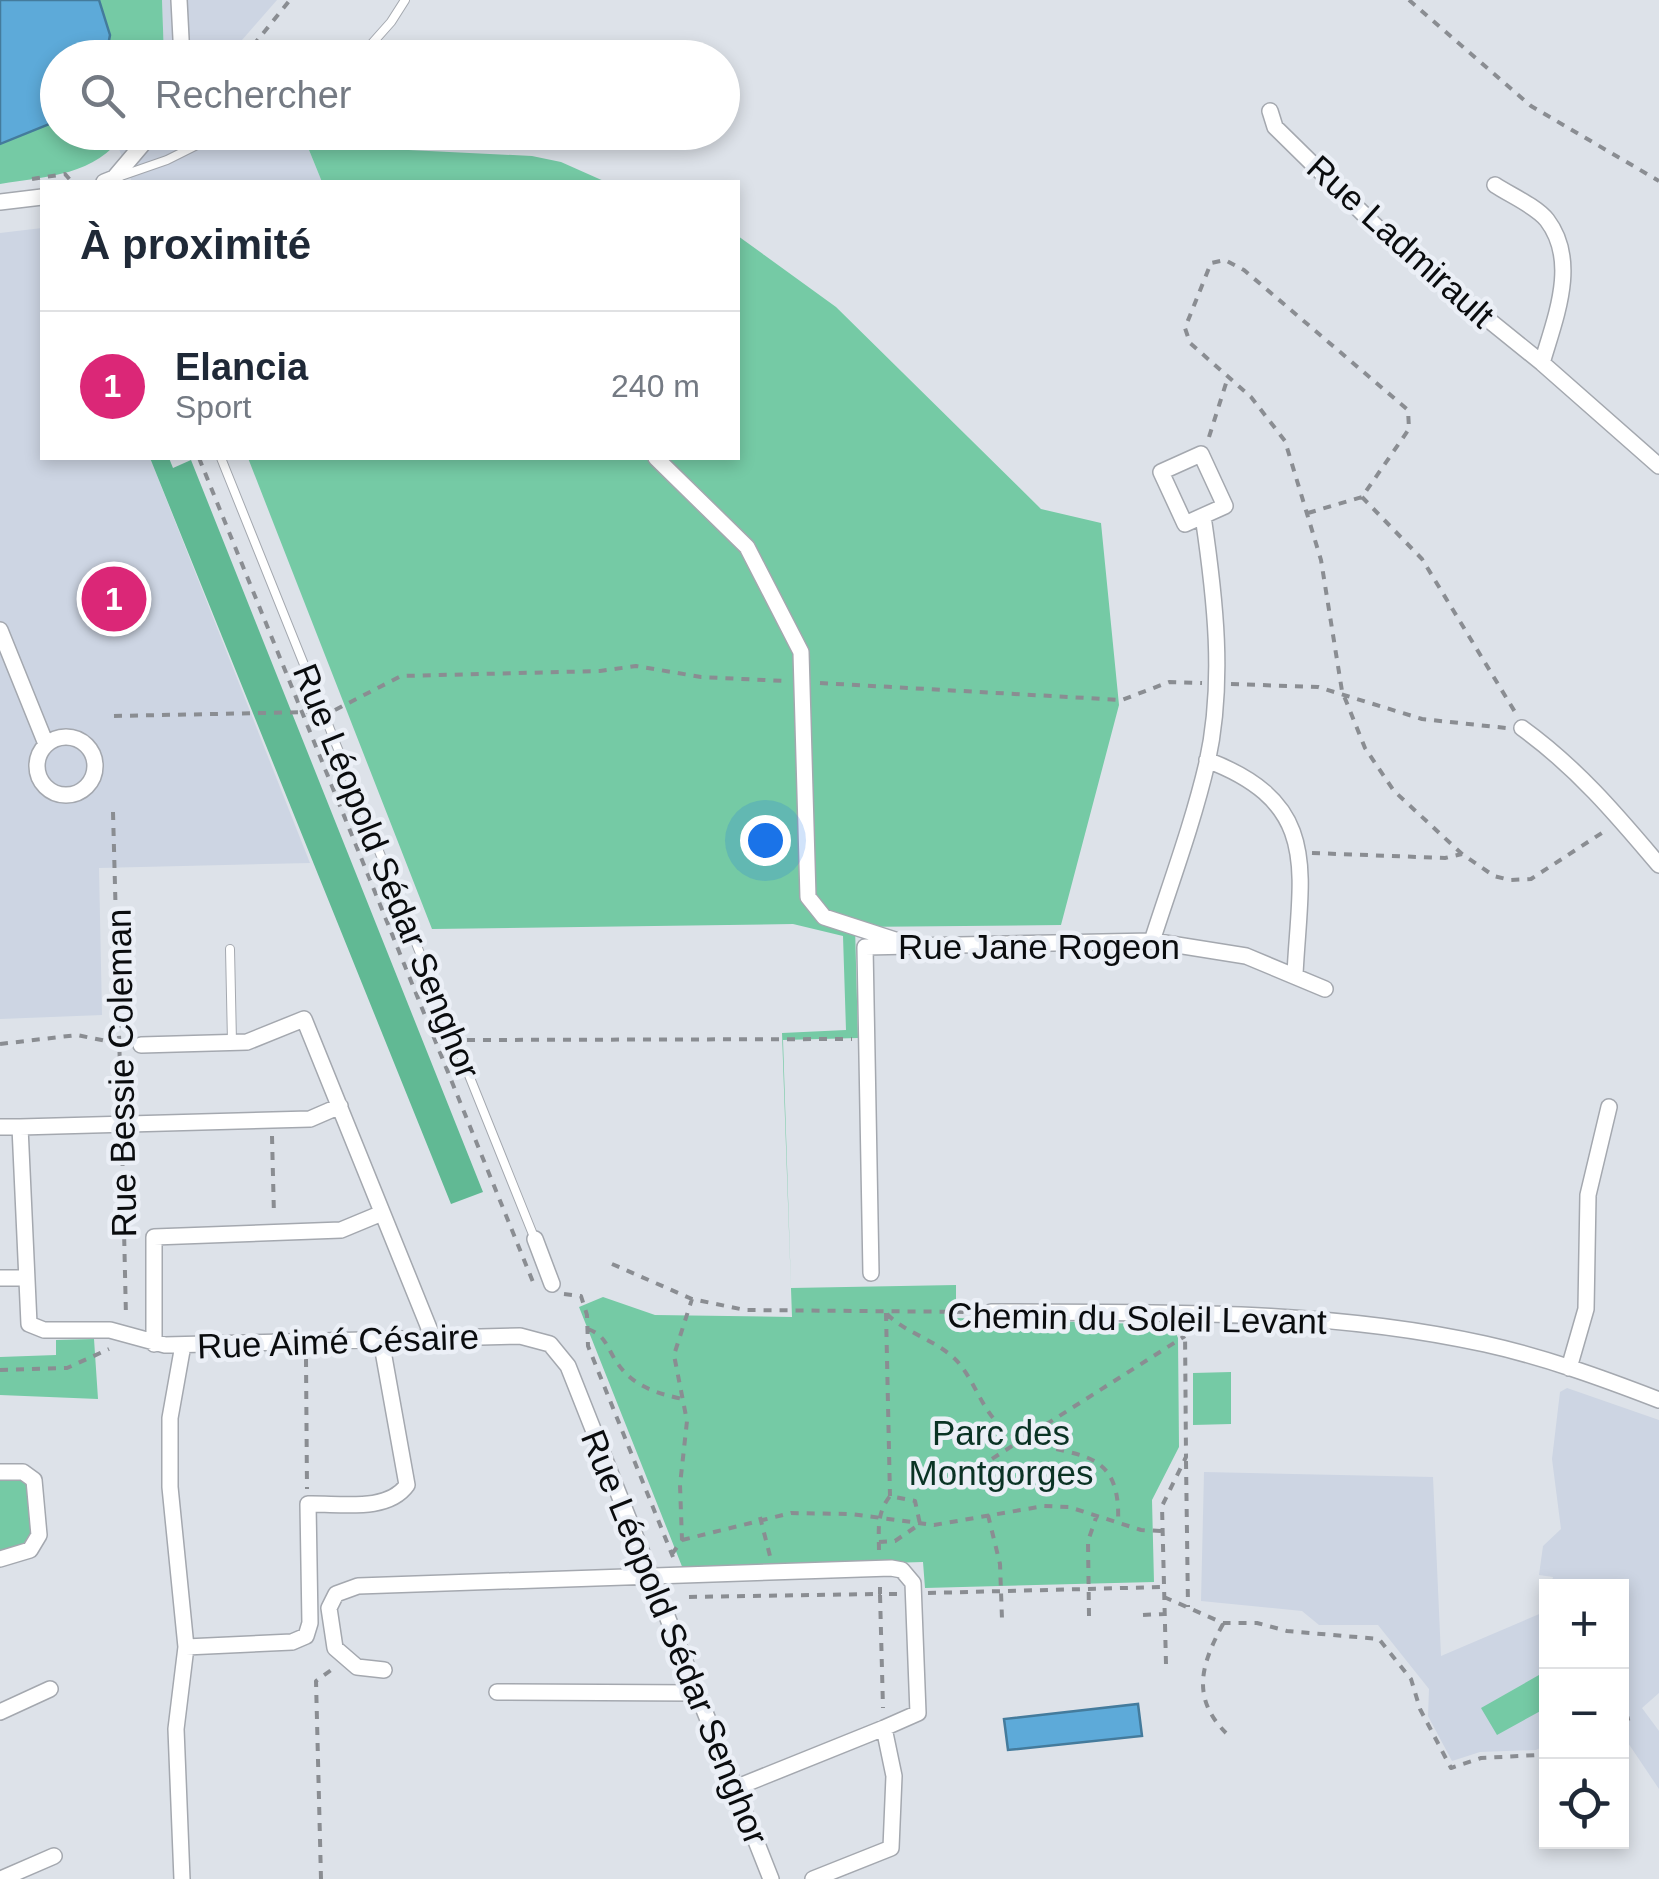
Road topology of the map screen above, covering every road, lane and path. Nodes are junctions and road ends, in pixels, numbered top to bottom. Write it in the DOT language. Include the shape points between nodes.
graph roads {
  1 [pos="179,0"];
  2 [pos="290,0"];
  3 [pos="404,0"];
  4 [pos="1409,0"];
  5 [pos="181,40"];
  6 [pos="258,40"];
  7 [pos="374,40"];
  8 [pos="1270,111"];
  9 [pos="138,150"];
  10 [pos="187,150"];
  11 [pos="112,180"];
  12 [pos="114,180"];
  13 [pos="1659,181"];
  14 [pos="1495,185"];
  15 [pos="40,198"];
  16 [pos="0,202"];
  17 [pos="1542,363"];
  18 [pos="1228,377"];
  19 [pos="1200,454"];
  20 [pos="200,460"];
  21 [pos="222,460"];
  22 [pos="658,460"];
  23 [pos="1659,466"];
  24 [pos="1362,497"];
  25 [pos="1308,513"];
  26 [pos="1204,516"];
  27 [pos="0,630"];
  28 [pos="802,682"];
  29 [pos="1216,684"];
  30 [pos="1342,691"];
  31 [pos="323,711"];
  32 [pos="301,712"];
  33 [pos="114,716"];
  34 [pos="1522,728"];
  35 [pos="46,744"];
  36 [pos="1207,760"];
  37 [pos="114,812"];
  38 [pos="1622,820"];
  39 [pos="1301,853"];
  40 [pos="1462,854"];
  41 [pos="1659,865"];
  42 [pos="1152,941"];
  43 [pos="912,946"];
  44 [pos="230,949"];
  45 [pos="1295,974"];
  46 [pos="1326,989"];
  47 [pos="867,1038"];
  48 [pos="455,1040"];
  49 [pos="232,1042"];
  50 [pos="0,1044"];
  51 [pos="120,1044"];
  52 [pos="141,1044"];
  53 [pos="340,1106"];
  54 [pos="1609,1107"];
  55 [pos="272,1120"];
  56 [pos="121,1124"];
  57 [pos="0,1127"];
  58 [pos="20,1127"];
  59 [pos="382,1213"];
  60 [pos="274,1231"];
  61 [pos="535,1239"];
  62 [pos="612,1264"];
  63 [pos="871,1273"];
  64 [pos="0,1278"];
  65 [pos="25,1278"];
  66 [pos="554,1290"];
  67 [pos="692,1298"];
  68 [pos="990,1312"];
  69 [pos="886,1313"];
  70 [pos="1184,1314"];
  71 [pos="588,1328"];
  72 [pos="126,1334"];
  73 [pos="1185,1336"];
  74 [pos="433,1338"];
  75 [pos="381,1340"];
  76 [pos="306,1341"];
  77 [pos="154,1344"];
  78 [pos="550,1344"];
  79 [pos="183,1345"];
  80 [pos="1569,1368"];
  81 [pos="0,1370"];
  82 [pos="684,1399"];
  83 [pos="1659,1400"];
  84 [pos="1024,1438"];
  85 [pos="1186,1457"];
  86 [pos="0,1472"];
  87 [pos="965,1476"];
  88 [pos="890,1496"];
  89 [pos="308,1504"];
  90 [pos="988,1514"];
  91 [pos="1097,1515"];
  92 [pos="760,1517"];
  93 [pos="878,1520"];
  94 [pos="1118,1522"];
  95 [pos="920,1524"];
  96 [pos="1162,1530"];
  97 [pos="682,1540"];
  98 [pos="879,1542"];
  99 [pos="672,1554"];
  100 [pos="0,1559"];
  101 [pos="772,1566"];
  102 [pos="680,1575"];
  103 [pos="650,1576"];
  104 [pos="1164,1587"];
  105 [pos="1088,1589"];
  106 [pos="1001,1591"];
  107 [pos="915,1594"];
  108 [pos="689,1596"];
  109 [pos="1164,1596"];
  110 [pos="1188,1608"];
  111 [pos="1165,1614"];
  112 [pos="1144,1615"];
  113 [pos="1089,1616"];
  114 [pos="1002,1619"];
  115 [pos="1223,1623"];
  116 [pos="186,1647"];
  117 [pos="344,1660"];
  118 [pos="1166,1664"];
  119 [pos="384,1670"];
  120 [pos="50,1689"];
  121 [pos="497,1692"];
  122 [pos="696,1693"];
  123 [pos="0,1712"];
  124 [pos="884,1728"];
  125 [pos="1226,1733"];
  126 [pos="1539,1754"];
  127 [pos="735,1788"];
  128 [pos="54,1856"];
  129 [pos="1,1879"];
  130 [pos="182,1879"];
  131 [pos="321,1879"];
  132 [pos="771,1879"];
  133 [pos="813,1879"];
  1 -- 5 [label="street"];
  2 -- 6 [label="path"];
  3 -- 7 [label="lane"];
  4 -- 13 [label="path" via="1531,106"];
  8 -- 17 [label="street, Rue Ladmirault" via="1274,127 1350,202"];
  9 -- 11 [label="street"];
  10 -- 12 [label="lane"];
  14 -- 17 [label="street" via="1546,219 1562,260 1562,292"];
  15 -- 16 [label="street"];
  17 -- 23 [label="street, Rue Ladmirault"];
  18 -- 19 [label="path"];
  18 -- 24 [label="path" via="1190,343 1185,328 1212,262 1225,260 1408,410 1409,429"];
  18 -- 25 [label="path" via="1285,442"];
  19 -- 26 [label="street" via="1225,506"];
  19 -- 26 [label="street" via="1161,472 1185,524"];
  20 -- 32 [label="path"];
  21 -- 31 [label="lane, Rue Léopold Sédar Senghor"];
  22 -- 28 [label="street" via="747,547 800,652"];
  24 -- 25 [label="path"];
  24 -- 34 [label="path" via="1422,559"];
  25 -- 30 [label="path"];
  26 -- 29 [label="street"];
  27 -- 35 [label="street"];
  28 -- 29 [label="path" via="1122,700 1169,682"];
  28 -- 31 [label="path" via="636,666 400,676 340,710"];
  28 -- 43 [label="street" via="808,897 824,917"];
  29 -- 30 [label="path"];
  29 -- 36 [label="street"];
  30 -- 34 [label="path" via="1422,719"];
  30 -- 40 [label="path" via="1365,748 1394,791"];
  31 -- 32 [label="path"];
  31 -- 48 [label="lane, Rue Léopold Sédar Senghor"];
  32 -- 33 [label="path"];
  32 -- 66 [label="path" via="528,1278"];
  34 -- 38 [label="street" via="1561,756"];
  36 -- 39 [label="street" via="1265,792"];
  36 -- 42 [label="street"];
  37 -- 51 [label="path, Rue Bessie Coleman"];
  38 -- 40 [label="path" via="1532,879 1494,876"];
  38 -- 41 [label="street"];
  39 -- 40 [label="path"];
  39 -- 45 [label="street"];
  42 -- 43 [label="street, Rue Jane Rogeon"];
  42 -- 45 [label="street, Rue Jane Rogeon" via="1230,952"];
  43 -- 47 [label="street, Rue Jane Rogeon" via="865,946"];
  44 -- 49 [label="lane"];
  45 -- 46 [label="street, Rue Jane Rogeon"];
  47 -- 48 [label="path"];
  47 -- 63 [label="street"];
  48 -- 61 [label="lane, Rue Léopold Sédar Senghor"];
  49 -- 52 [label="street"];
  49 -- 53 [label="street" via="304,1019"];
  50 -- 51 [label="path" via="77,1035"];
  51 -- 52 [label="path"];
  51 -- 56 [label="path, Rue Bessie Coleman"];
  53 -- 55 [label="street" via="310,1119"];
  53 -- 59 [label="street"];
  54 -- 80 [label="street" via="1588,1195 1586,1309"];
  55 -- 56 [label="street"];
  55 -- 60 [label="path"];
  56 -- 58 [label="street"];
  56 -- 72 [label="path, Rue Bessie Coleman"];
  57 -- 58 [label="street"];
  58 -- 65 [label="street"];
  59 -- 60 [label="street" via="341,1230"];
  59 -- 74 [label="street"];
  60 -- 77 [label="street" via="154,1237"];
  61 -- 66 [label="street, Rue Léopold Sédar Senghor"];
  62 -- 67 [label="path, Chemin du Soleil Levant"];
  64 -- 65 [label="street"];
  65 -- 72 [label="street, Rue Aimé Césaire" via="27,1316 35,1328"];
  66 -- 71 [label="path" via="581,1296"];
  67 -- 69 [label="path, Chemin du Soleil Levant" via="744,1310"];
  67 -- 82 [label="path" via="674,1355"];
  68 -- 69 [label="path, Chemin du Soleil Levant"];
  68 -- 70 [label="street, Chemin du Soleil Levant"];
  69 -- 84 [label="path" via="958,1361 1002,1427"];
  69 -- 88 [label="path"];
  70 -- 73 [label="path"];
  70 -- 80 [label="street, Chemin du Soleil Levant" via="1353,1324 1481,1343"];
  71 -- 82 [label="path" via="600,1334 634,1382"];
  71 -- 99 [label="path" via="588,1346"];
  72 -- 77 [label="street, Rue Aimé Césaire"];
  72 -- 81 [label="path" via="68,1368"];
  73 -- 84 [label="path"];
  73 -- 85 [label="path"];
  74 -- 75 [label="street, Rue Aimé Césaire"];
  74 -- 78 [label="street, Rue Aimé Césaire" via="520,1336"];
  75 -- 76 [label="street, Rue Aimé Césaire"];
  75 -- 89 [label="street" via="407,1485 386,1502"];
  76 -- 79 [label="street, Rue Aimé Césaire"];
  76 -- 89 [label="path"];
  77 -- 79 [label="street, Rue Aimé Césaire"];
  78 -- 103 [label="street, Rue Léopold Sédar Senghor" via="568,1366"];
  79 -- 116 [label="street" via="170,1418 170,1486"];
  80 -- 83 [label="street, Chemin du Soleil Levant"];
  82 -- 97 [label="path"];
  84 -- 87 [label="path"];
  84 -- 94 [label="path" via="1104,1467 1117,1490"];
  85 -- 96 [label="path" via="1162,1506"];
  85 -- 110 [label="path"];
  86 -- 100 [label="street" via="23,1472 34,1480 39,1535 30,1550"];
  88 -- 93 [label="path"];
  88 -- 95 [label="path" via="914,1502"];
  89 -- 116 [label="street" via="306,1636"];
  90 -- 91 [label="path" via="1044,1506"];
  90 -- 95 [label="path"];
  90 -- 106 [label="path"];
  91 -- 94 [label="path"];
  91 -- 105 [label="path" via="1088,1541"];
  92 -- 93 [label="path" via="825,1512"];
  92 -- 97 [label="path"];
  92 -- 101 [label="path"];
  93 -- 95 [label="path"];
  94 -- 96 [label="path"];
  95 -- 98 [label="path" via="895,1541"];
  96 -- 104 [label="path"];
  97 -- 99 [label="path"];
  99 -- 102 [label="path"];
  102 -- 103 [label="street"];
  102 -- 107 [label="street" via="891,1568 909,1576"];
  103 -- 117 [label="street" via="348,1589 328,1608 332,1642"];
  103 -- 122 [label="street, Rue Léopold Sédar Senghor"];
  104 -- 105 [label="path"];
  104 -- 109 [label="path"];
  105 -- 106 [label="path"];
  105 -- 113 [label="path"];
  106 -- 107 [label="path"];
  106 -- 114 [label="path"];
  107 -- 124 [label="street" via="918,1713"];
  108 -- 124 [label="path" via="880,1594"];
  109 -- 110 [label="path"];
  109 -- 111 [label="path"];
  110 -- 115 [label="path"];
  111 -- 112 [label="path"];
  111 -- 118 [label="path"];
  115 -- 125 [label="path" via="1201,1678"];
  115 -- 126 [label="path" via="1379,1638 1411,1679 1451,1768 1482,1758"];
  116 -- 130 [label="street" via="176,1728"];
  117 -- 119 [label="street"];
  117 -- 131 [label="path" via="316,1681"];
  120 -- 123 [label="street"];
  121 -- 122 [label="street"];
  122 -- 127 [label="street, Rue Léopold Sédar Senghor"];
  124 -- 127 [label="street"];
  124 -- 133 [label="street" via="894,1776 891,1848"];
  127 -- 132 [label="street, Rue Léopold Sédar Senghor"];
  128 -- 129 [label="street"];
}
